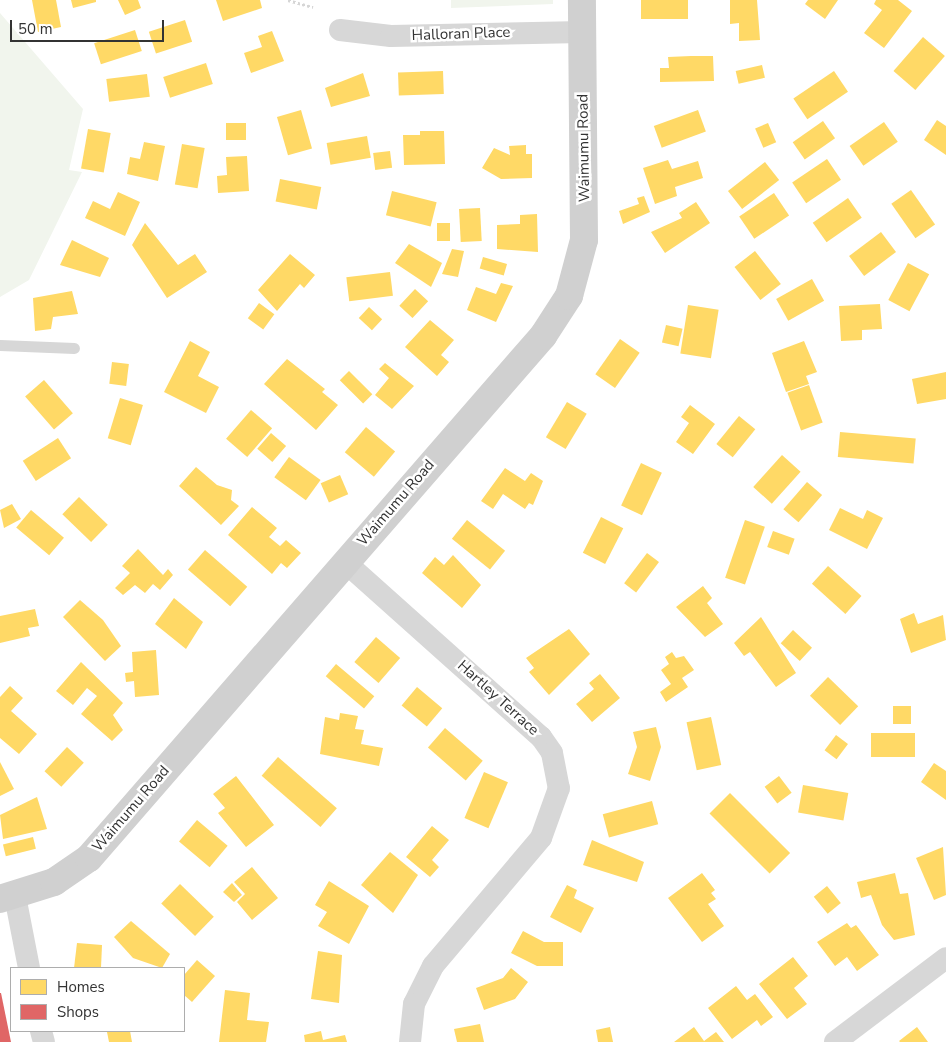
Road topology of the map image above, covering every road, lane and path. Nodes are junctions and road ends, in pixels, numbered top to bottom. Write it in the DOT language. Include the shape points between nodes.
graph roads {
  1 [pos="288,0"];
  2 [pos="582,0"];
  3 [pos="313,8"];
  4 [pos="340,30"];
  5 [pos="583,32"];
  6 [pos="0,345"];
  7 [pos="74,348"];
  8 [pos="345,562"];
  9 [pos="7,897"];
  10 [pos="946,958"];
  11 [pos="29,967"];
  12 [pos="410,1042"];
  13 [pos="835,1042"];
  1 -- 3 [label="path"];
  2 -- 5 [label="main road, Waimumu Road"];
  4 -- 5 [label="street, Halloran Place" via="391,36"];
  5 -- 8 [label="main road, Waimumu Road" via="584,240 569,296 543,336"];
  6 -- 7 [label="lane"];
  8 -- 9 [label="main road, Waimumu Road" via="88,858 54,882"];
  8 -- 12 [label="street, Hartley Terrace" via="541,736 552,753 559,788 541,838 433,966 414,1004"];
  9 -- 11 [label="street"];
  10 -- 13 [label="street"];
}
